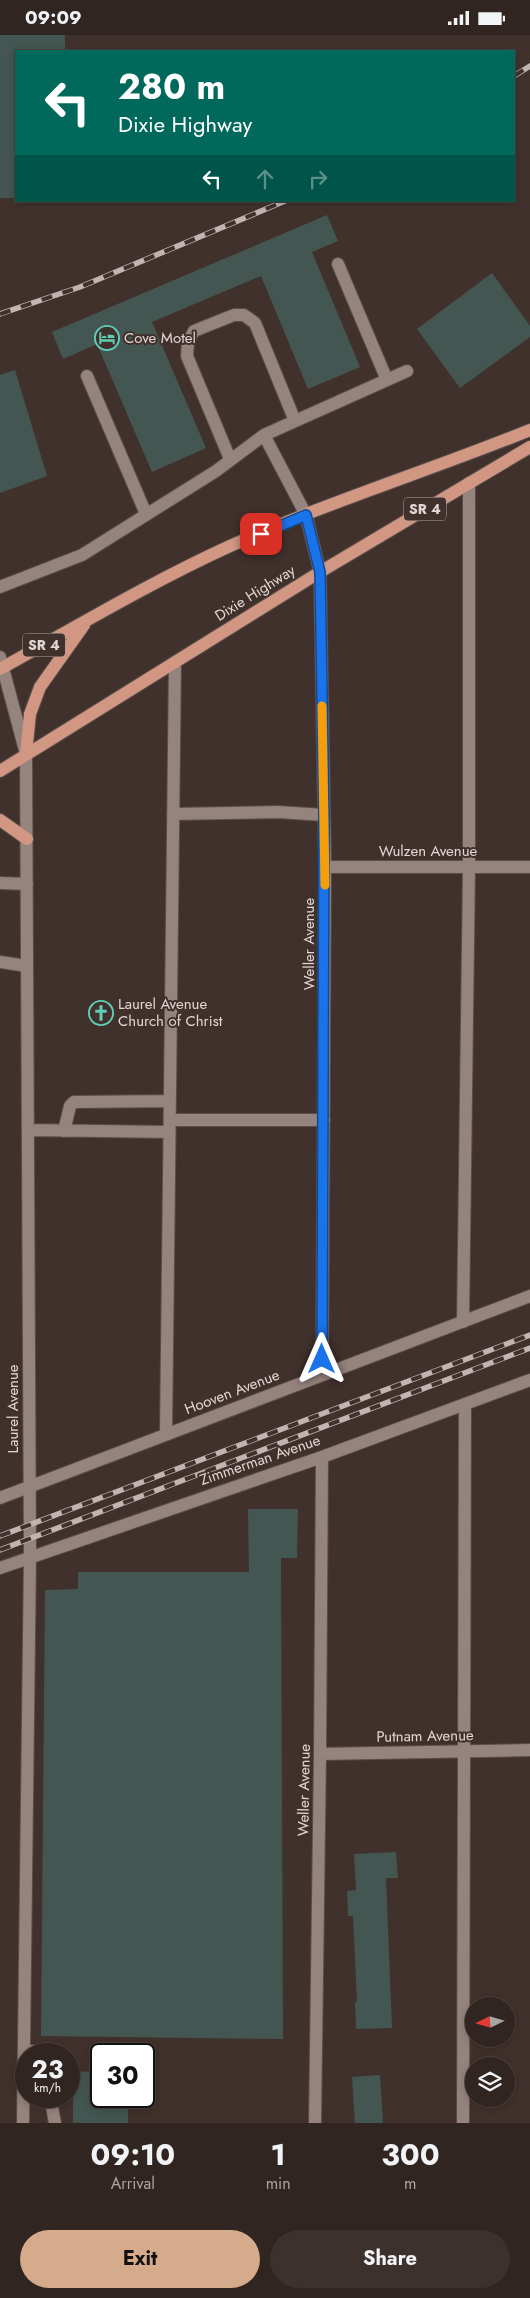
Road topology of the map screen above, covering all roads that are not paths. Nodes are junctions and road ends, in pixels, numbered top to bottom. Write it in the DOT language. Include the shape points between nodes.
graph roads {
  1 [pos="338,263"];
  2 [pos="407,371"];
  3 [pos="87,376"];
  4 [pos="387,380"];
  5 [pos="295,421"];
  6 [pos="530,430"];
  7 [pos="264,435"];
  8 [pos="530,447"];
  9 [pos="230,459"];
  10 [pos="469,483"];
  11 [pos="146,514"];
  12 [pos="306,515"];
  13 [pos="320,572"];
  14 [pos="0,587"];
  15 [pos="85,622"];
  16 [pos="174,662"];
  17 [pos="1,664"];
  18 [pos="26,754"];
  19 [pos="0,771"];
  20 [pos="173,814"];
  21 [pos="324,815"];
  22 [pos="0,820"];
  23 [pos="27,839"];
  24 [pos="325,867"];
  25 [pos="469,867"];
  26 [pos="530,867"];
  27 [pos="0,883"];
  28 [pos="27,884"];
  29 [pos="0,962"];
  30 [pos="27,966"];
  31 [pos="170,1101"];
  32 [pos="324,1120"];
  33 [pos="170,1126"];
  34 [pos="28,1130"];
  35 [pos="64,1131"];
  36 [pos="530,1296"];
  37 [pos="463,1321"];
  38 [pos="322,1375"];
  39 [pos="530,1380"];
  40 [pos="465,1404"];
  41 [pos="166,1434"];
  42 [pos="322,1457"];
  43 [pos="30,1487"];
  44 [pos="0,1498"];
  45 [pos="30,1556"];
  46 [pos="0,1568"];
  47 [pos="530,1750"];
  48 [pos="464,1752"];
  49 [pos="320,1754"];
  50 [pos="24,2043"];
  51 [pos="23,2108"];
  52 [pos="52,2108"];
  53 [pos="23,2123"];
  54 [pos="54,2123"];
  55 [pos="315,2123"];
  56 [pos="463,2123"];
  1 -- 4 [label="street"];
  2 -- 4 [label="street"];
  3 -- 11 [label="street"];
  4 -- 5 [label="street"];
  5 -- 7 [label="street"];
  5 -- 9 [label="street" via="255,323 244,315 234,315 194,331 188,342 187,356"];
  6 -- 12 [label="main road, SR 4"];
  7 -- 9 [label="street"];
  7 -- 12 [label="street, Weller Avenue"];
  8 -- 10 [label="main road, Dixie Highway / SR 4"];
  9 -- 11 [label="street"];
  10 -- 13 [label="main road, Dixie Highway / SR 4"];
  10 -- 25 [label="street"];
  11 -- 14 [label="street" via="82,555"];
  12 -- 13 [label="street, Weller Avenue"];
  12 -- 15 [label="main road, SR 4" via="230,546"];
  13 -- 16 [label="main road, Dixie Highway / SR 4"];
  13 -- 21 [label="street, Weller Avenue"];
  15 -- 17 [label="main road, SR 4"];
  15 -- 18 [label="main road" via="40,687 30,714"];
  16 -- 18 [label="main road, Dixie Highway / SR 4"];
  16 -- 20 [label="street"];
  17 -- 18 [label="street, Laurel Avenue"];
  18 -- 19 [label="main road, Dixie Highway / SR 4"];
  18 -- 23 [label="street, Laurel Avenue"];
  20 -- 21 [label="street" via="278,812"];
  20 -- 31 [label="street"];
  21 -- 24 [label="street, Weller Avenue"];
  22 -- 23 [label="main road"];
  23 -- 28 [label="street, Laurel Avenue"];
  24 -- 25 [label="street, Wulzen Avenue"];
  24 -- 32 [label="street, Weller Avenue"];
  25 -- 26 [label="street, Wulzen Avenue"];
  25 -- 37 [label="street"];
  27 -- 28 [label="street"];
  28 -- 30 [label="street, Laurel Avenue"];
  29 -- 30 [label="street"];
  30 -- 34 [label="street, Laurel Avenue"];
  31 -- 33 [label="street"];
  31 -- 35 [label="street" via="74,1102"];
  32 -- 33 [label="street"];
  32 -- 38 [label="street, Weller Avenue"];
  33 -- 35 [label="street"];
  33 -- 41 [label="street"];
  34 -- 35 [label="street"];
  34 -- 43 [label="street, Laurel Avenue"];
  36 -- 37 [label="street, Hooven Avenue"];
  37 -- 38 [label="street, Hooven Avenue"];
  38 -- 41 [label="street, Hooven Avenue"];
  39 -- 40 [label="street, Zimmerman Avenue"];
  40 -- 42 [label="street, Zimmerman Avenue"];
  40 -- 48 [label="street"];
  41 -- 43 [label="street, Hooven Avenue"];
  42 -- 45 [label="street, Zimmerman Avenue"];
  42 -- 49 [label="street, Weller Avenue"];
  43 -- 44 [label="street"];
  43 -- 45 [label="street, Laurel Avenue"];
  45 -- 46 [label="street, Zimmerman Avenue"];
  45 -- 50 [label="street, Laurel Avenue"];
  47 -- 48 [label="street, Putnam Avenue"];
  48 -- 49 [label="street, Putnam Avenue"];
  48 -- 56 [label="street"];
  49 -- 55 [label="street, Weller Avenue"];
  51 -- 53 [label="street, Laurel Avenue"];
  52 -- 54 [label="street"];
}
